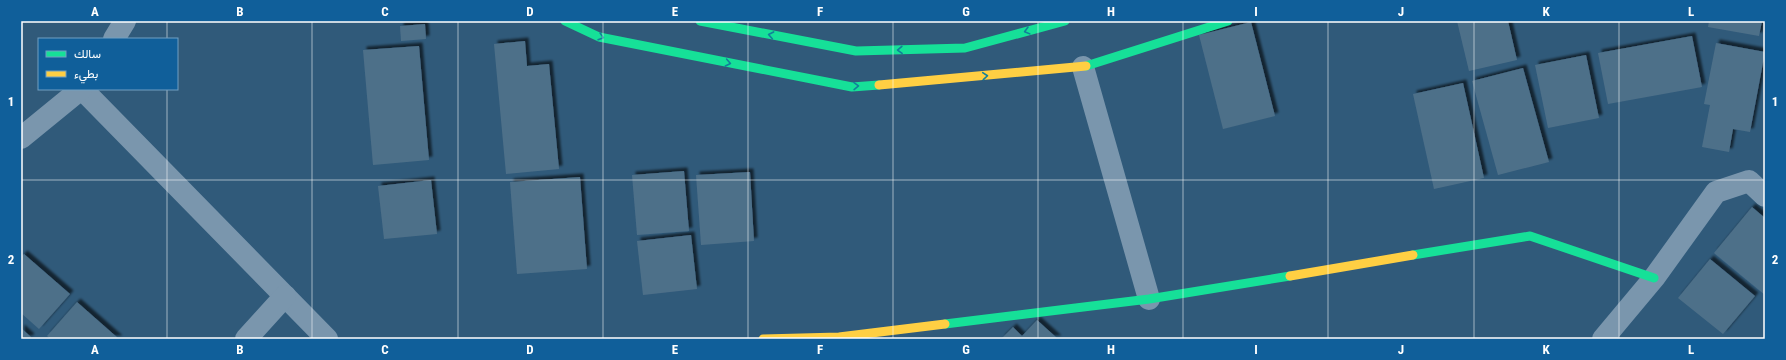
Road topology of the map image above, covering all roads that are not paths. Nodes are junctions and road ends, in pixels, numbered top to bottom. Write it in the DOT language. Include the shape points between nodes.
graph roads {
  1 [pos="125,21"];
  2 [pos="565,21"];
  3 [pos="700,21"];
  4 [pos="1065,21"];
  5 [pos="1228,21"];
  6 [pos="115,38"];
  7 [pos="1083,67"];
  8 [pos="81,90"];
  9 [pos="83,90"];
  10 [pos="21,138"];
  11 [pos="1765,196"];
  12 [pos="1654,278"];
  13 [pos="285,296"];
  14 [pos="1149,299"];
  15 [pos="840,338"];
  16 [pos="246,339"];
  17 [pos="327,339"];
  18 [pos="763,339"];
  19 [pos="1603,339"];
  1 -- 6 [label="street"];
  2 -- 7 [label="street, one-way" via="599,37 852,87"];
  4 -- 3 [label="street, one-way" via="965,48 856,51"];
  5 -- 7 [label="street"];
  7 -- 14 [label="street"];
  8 -- 10 [label="street"];
  9 -- 13 [label="street"];
  11 -- 12 [label="street" via="1749,181 1716,192"];
  12 -- 14 [label="street" via="1530,236"];
  12 -- 19 [label="street"];
  13 -- 16 [label="street"];
  13 -- 17 [label="street"];
  14 -- 15 [label="street"];
  15 -- 18 [label="street"];
}
